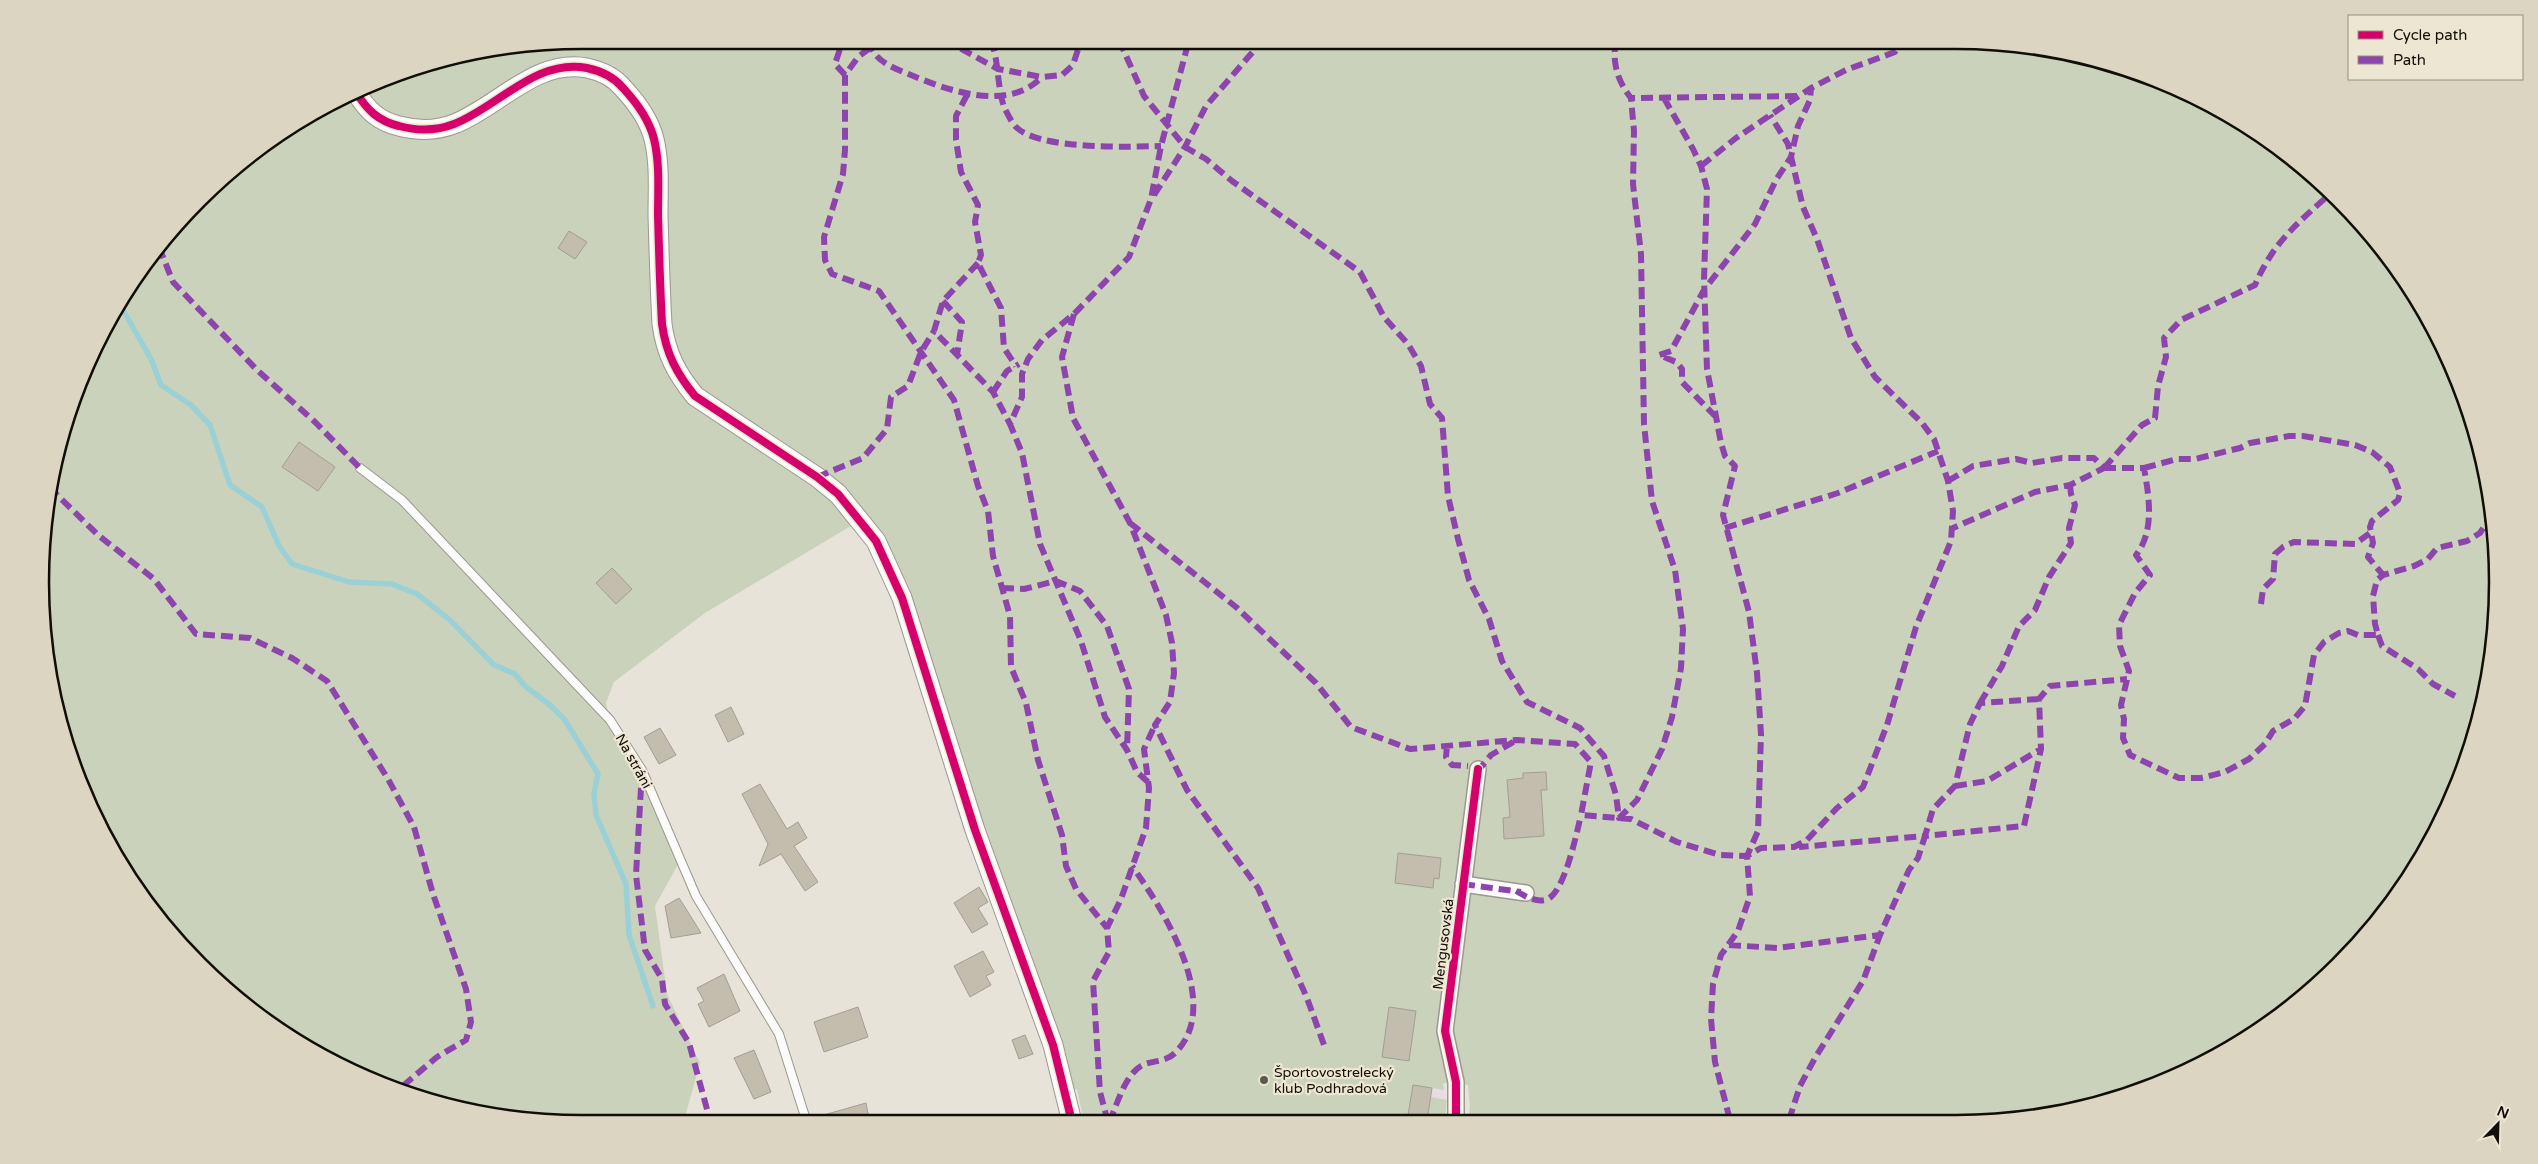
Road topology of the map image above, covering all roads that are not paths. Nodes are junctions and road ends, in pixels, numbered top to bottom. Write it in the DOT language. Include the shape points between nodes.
graph roads {
  1 [pos="359,98"];
  2 [pos="360,468"];
  3 [pos="1478,769"];
  4 [pos="1463,884"];
  5 [pos="1526,892"];
  6 [pos="804,1115"];
  7 [pos="1070,1115"];
  8 [pos="1456,1115"];
  1 -- 7 [label="street" via="376,117 411,129 432,130 455,124 537,75 576,66 599,71 618,82 634,99 654,139 658,168 665,347 680,378 695,396 817,477 838,494 876,541 902,598 975,830 1053,1045"];
  2 -- 6 [label="lane, Na stráni" via="402,500 610,720 642,770 696,896 778,1034"];
  3 -- 4 [label="street, Mengusovská"];
  4 -- 5 [label="street"];
  4 -- 8 [label="street, Mengusovská" via="1445,1031 1456,1082"];
}
